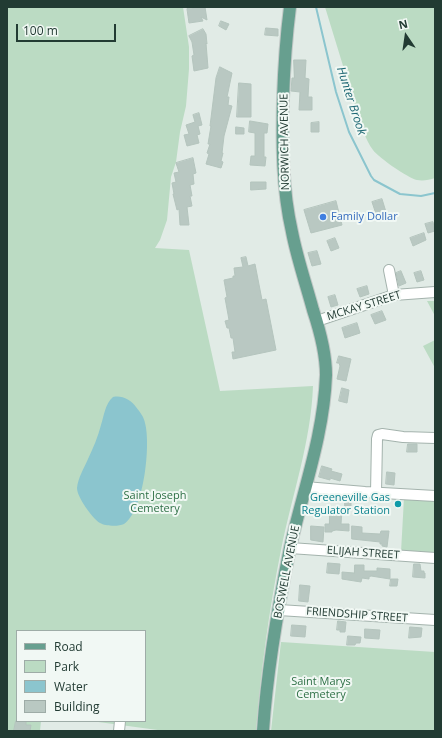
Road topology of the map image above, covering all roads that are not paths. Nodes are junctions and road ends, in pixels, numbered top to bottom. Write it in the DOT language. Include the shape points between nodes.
graph roads {
  1 [pos="290,7"];
  2 [pos="389,270"];
  3 [pos="435,292"];
  4 [pos="394,295"];
  5 [pos="316,320"];
  6 [pos="435,438"];
  7 [pos="305,487"];
  8 [pos="376,493"];
  9 [pos="435,496"];
  10 [pos="290,548"];
  11 [pos="435,558"];
  12 [pos="279,610"];
  13 [pos="435,620"];
  14 [pos="263,731"];
  1 -- 5 [label="main road, NORWICH AVENUE" via="282,133 285,192 295,245"];
  2 -- 4 [label="street"];
  3 -- 4 [label="street, MCKAY STREET"];
  4 -- 5 [label="street, MCKAY STREET"];
  5 -- 7 [label="main road, BOSWELL AVENUE" via="324,350 324,404"];
  6 -- 8 [label="street" via="378,435"];
  7 -- 8 [label="street"];
  7 -- 10 [label="main road, BOSWELL AVENUE"];
  8 -- 9 [label="street"];
  10 -- 11 [label="street, ELIJAH STREET"];
  10 -- 12 [label="main road, BOSWELL AVENUE"];
  12 -- 13 [label="street, FRIENDSHIP STREET"];
  12 -- 14 [label="main road, BOSWELL AVENUE"];
}
